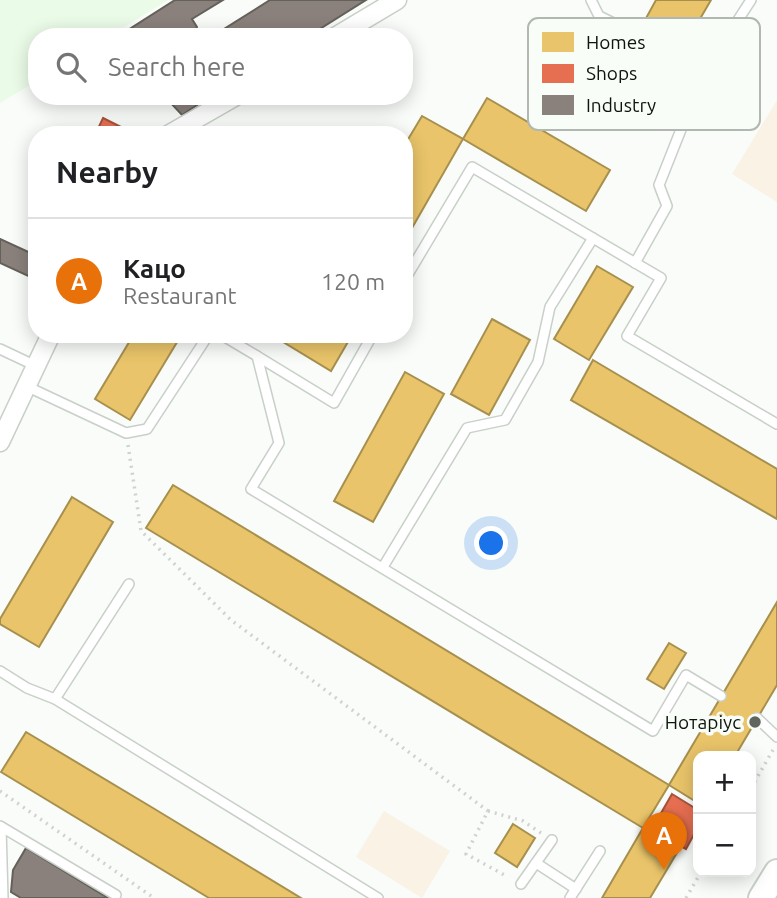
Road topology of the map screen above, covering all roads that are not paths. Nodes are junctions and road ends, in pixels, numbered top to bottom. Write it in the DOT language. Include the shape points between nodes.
graph roads {
  1 [pos="397,0"];
  2 [pos="591,0"];
  3 [pos="751,0"];
  4 [pos="603,18"];
  5 [pos="739,18"];
  6 [pos="350,28"];
  7 [pos="222,105"];
  8 [pos="190,126"];
  9 [pos="681,130"];
  10 [pos="593,238"];
  11 [pos="635,263"];
  12 [pos="413,266"];
  13 [pos="47,343"];
  14 [pos="203,343"];
  15 [pos="235,343"];
  16 [pos="368,343"];
  17 [pos="0,349"];
  18 [pos="257,356"];
  19 [pos="36,366"];
  20 [pos="26,386"];
  21 [pos="777,425"];
  22 [pos="0,442"];
  23 [pos="383,567"];
  24 [pos="129,584"];
  25 [pos="0,671"];
  26 [pos="721,696"];
  27 [pos="55,699"];
  28 [pos="757,718"];
  29 [pos="777,737"];
  30 [pos="0,826"];
  31 [pos="552,840"];
  32 [pos="600,851"];
  33 [pos="536,863"];
  34 [pos="777,872"];
  35 [pos="521,884"];
  36 [pos="573,894"];
  37 [pos="116,895"];
  38 [pos="3,898"];
  39 [pos="378,898"];
  40 [pos="761,898"];
  1 -- 6 [label="street"];
  2 -- 4 [label="lane"];
  3 -- 5 [label="lane"];
  7 -- 8 [label="street"];
  9 -- 11 [label="lane" via="659,185 667,206"];
  10 -- 11 [label="lane"];
  10 -- 12 [label="lane" via="472,167"];
  10 -- 23 [label="lane" via="550,307 538,362 505,420 467,428"];
  11 -- 21 [label="lane" via="661,278 627,335"];
  13 -- 19 [label="street"];
  14 -- 20 [label="lane" via="147,429 126,433"];
  15 -- 18 [label="lane"];
  16 -- 18 [label="lane" via="334,403"];
  17 -- 19 [label="lane"];
  18 -- 23 [label="lane" via="279,443 251,489"];
  19 -- 20 [label="street"];
  20 -- 22 [label="street"];
  23 -- 26 [label="lane" via="653,731 687,675"];
  24 -- 27 [label="lane"];
  25 -- 27 [label="lane"];
  27 -- 39 [label="lane"];
  28 -- 29 [label="lane"];
  30 -- 37 [label="lane"];
  30 -- 38 [label="lane"];
  31 -- 33 [label="lane"];
  32 -- 36 [label="lane"];
  33 -- 35 [label="lane"];
  33 -- 36 [label="lane"];
  34 -- 40 [label="main road"];
}
